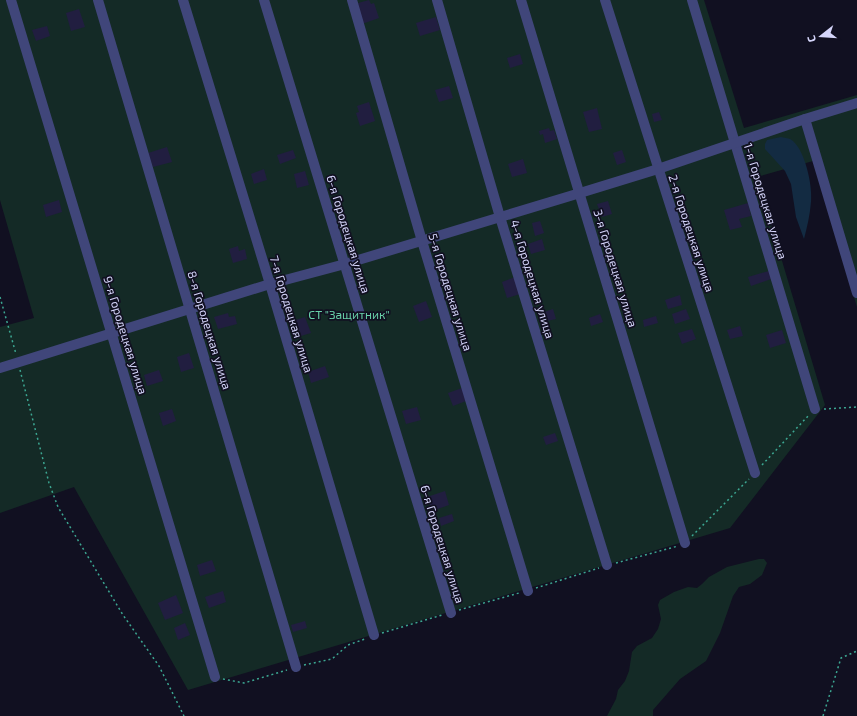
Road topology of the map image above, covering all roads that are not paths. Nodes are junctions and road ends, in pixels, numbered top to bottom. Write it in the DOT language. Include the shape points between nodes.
graph roads {
  1 [pos="11,0"];
  2 [pos="98,0"];
  3 [pos="183,0"];
  4 [pos="264,0"];
  5 [pos="352,0"];
  6 [pos="437,0"];
  7 [pos="521,0"];
  8 [pos="605,0"];
  9 [pos="692,0"];
  10 [pos="857,103"];
  11 [pos="804,119"];
  12 [pos="736,143"];
  13 [pos="658,169"];
  14 [pos="580,193"];
  15 [pos="500,217"];
  16 [pos="422,241"];
  17 [pos="345,264"];
  18 [pos="270,284"];
  19 [pos="857,293"];
  20 [pos="190,309"];
  21 [pos="112,333"];
  22 [pos="0,368"];
  23 [pos="815,409"];
  24 [pos="755,472"];
  25 [pos="685,544"];
  26 [pos="607,565"];
  27 [pos="528,590"];
  28 [pos="451,613"];
  29 [pos="374,635"];
  30 [pos="296,667"];
  31 [pos="216,677"];
  1 -- 21 [label="street, 9-я Городецкая улица"];
  2 -- 20 [label="street, 8-я Городецкая улица"];
  3 -- 18 [label="street, 7-я Городецкая улица"];
  4 -- 17 [label="street, 6-я Городецкая улица"];
  5 -- 16 [label="street, 5-я Городецкая улица"];
  6 -- 15 [label="street, 4-я Городецкая улица"];
  7 -- 14 [label="street, 3-я Городецкая улица"];
  8 -- 13 [label="street, 2-я Городецкая улица"];
  9 -- 12 [label="street, 1-я Городецкая улица"];
  10 -- 11 [label="street"];
  11 -- 12 [label="street"];
  11 -- 19 [label="street"];
  12 -- 13 [label="street"];
  12 -- 23 [label="street, 1-я Городецкая улица"];
  13 -- 14 [label="street"];
  13 -- 24 [label="street, 2-я Городецкая улица"];
  14 -- 15 [label="street"];
  14 -- 25 [label="street, 3-я Городецкая улица"];
  15 -- 16 [label="street"];
  15 -- 26 [label="street, 4-я Городецкая улица"];
  16 -- 17 [label="street"];
  16 -- 27 [label="street, 5-я Городецкая улица"];
  17 -- 18 [label="street"];
  17 -- 28 [label="street, 6-я Городецкая улица"];
  18 -- 20 [label="street"];
  18 -- 29 [label="street, 7-я Городецкая улица"];
  20 -- 21 [label="street"];
  20 -- 30 [label="street, 8-я Городецкая улица"];
  21 -- 22 [label="street"];
  21 -- 31 [label="street, 9-я Городецкая улица"];
}
